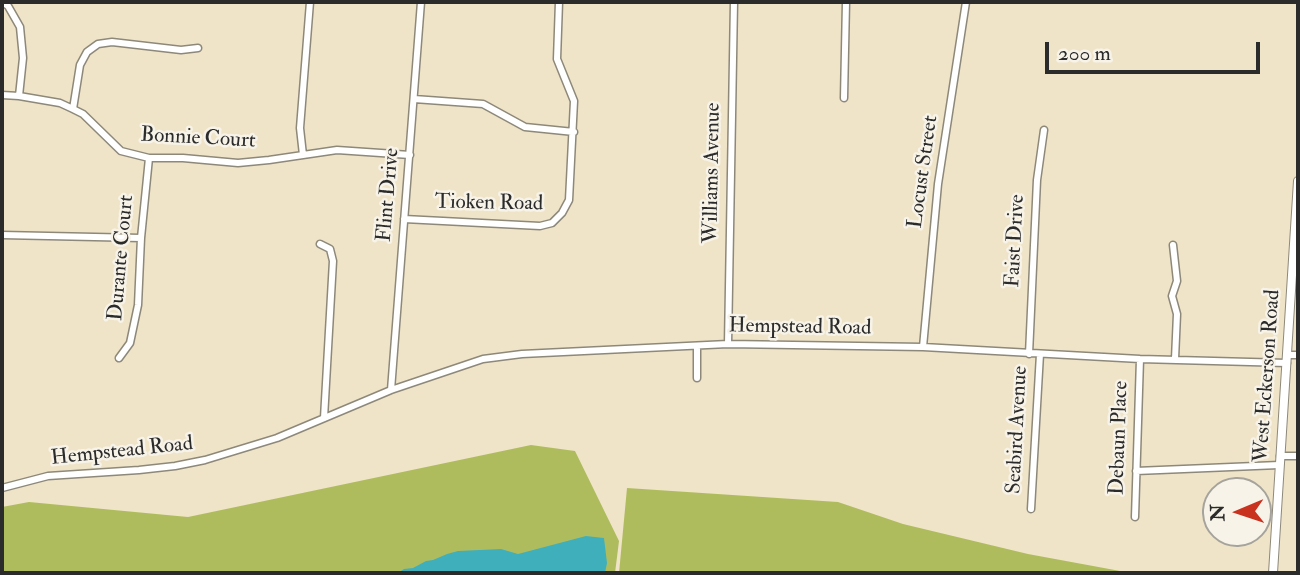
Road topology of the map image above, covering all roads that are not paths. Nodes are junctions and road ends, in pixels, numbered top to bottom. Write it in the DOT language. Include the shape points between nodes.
graph roads {
  1 [pos="2,2"];
  2 [pos="310,2"];
  3 [pos="421,2"];
  4 [pos="559,2"];
  5 [pos="734,2"];
  6 [pos="846,2"];
  7 [pos="966,2"];
  8 [pos="198,48"];
  9 [pos="2,95"];
  10 [pos="19,96"];
  11 [pos="844,98"];
  12 [pos="414,99"];
  13 [pos="73,109"];
  14 [pos="1044,130"];
  15 [pos="573,132"];
  16 [pos="303,155"];
  17 [pos="410,155"];
  18 [pos="149,158"];
  19 [pos="1298,181"];
  20 [pos="404,219"];
  21 [pos="2,235"];
  22 [pos="141,238"];
  23 [pos="320,244"];
  24 [pos="1173,245"];
  25 [pos="728,344"];
  26 [pos="696,346"];
  27 [pos="923,347"];
  28 [pos="1029,354"];
  29 [pos="1040,354"];
  30 [pos="1298,355"];
  31 [pos="119,358"];
  32 [pos="1139,359"];
  33 [pos="1175,359"];
  34 [pos="1287,359"];
  35 [pos="697,378"];
  36 [pos="391,390"];
  37 [pos="324,418"];
  38 [pos="1298,456"];
  39 [pos="1280,460"];
  40 [pos="1136,471"];
  41 [pos="2,488"];
  42 [pos="1031,509"];
  43 [pos="1135,517"];
  44 [pos="1273,573"];
  1 -- 10 [label="street" via="20,27"];
  2 -- 16 [label="street" via="300,128"];
  3 -- 12 [label="street, Flint Drive"];
  4 -- 15 [label="street, Tioken Road" via="557,59 574,102"];
  5 -- 25 [label="street, Williams Avenue"];
  6 -- 11 [label="street"];
  7 -- 27 [label="street, Locust Street" via="938,184"];
  8 -- 13 [label="street" via="98,44 80,65"];
  9 -- 10 [label="street, Bonnie Court"];
  10 -- 13 [label="street, Bonnie Court"];
  12 -- 15 [label="street" via="483,104 525,127"];
  12 -- 17 [label="street, Flint Drive"];
  13 -- 18 [label="street, Bonnie Court" via="121,150"];
  14 -- 28 [label="street, Faist Drive" via="1037,180"];
  15 -- 20 [label="street, Tioken Road" via="569,200 552,223"];
  16 -- 17 [label="street, Bonnie Court" via="337,150"];
  16 -- 18 [label="street, Bonnie Court" via="238,163"];
  17 -- 20 [label="street, Flint Drive"];
  18 -- 22 [label="street, Durante Court"];
  19 -- 34 [label="street, West Eckerson Road"];
  20 -- 36 [label="street, Flint Drive"];
  21 -- 22 [label="street"];
  22 -- 31 [label="street, Durante Court" via="138,304 130,343"];
  23 -- 37 [label="street" via="330,249 333,261"];
  24 -- 33 [label="street"];
  25 -- 26 [label="street, Hempstead Road"];
  25 -- 27 [label="street, Hempstead Road"];
  26 -- 35 [label="street"];
  26 -- 36 [label="street, Hempstead Road" via="483,359"];
  27 -- 28 [label="street, Hempstead Road"];
  28 -- 29 [label="street, Hempstead Road"];
  29 -- 32 [label="street, Hempstead Road"];
  29 -- 42 [label="street, Seabird Avenue"];
  30 -- 34 [label="street, Hempstead Road"];
  32 -- 33 [label="street, Hempstead Road"];
  32 -- 40 [label="street, Debaun Place"];
  33 -- 34 [label="street, Hempstead Road"];
  34 -- 39 [label="street, West Eckerson Road"];
  36 -- 37 [label="street, Hempstead Road"];
  37 -- 41 [label="street, Hempstead Road" via="277,438 190,464 48,476"];
  38 -- 39 [label="street"];
  39 -- 40 [label="street"];
  39 -- 44 [label="street, West Eckerson Road"];
  40 -- 43 [label="street, Debaun Place"];
}
